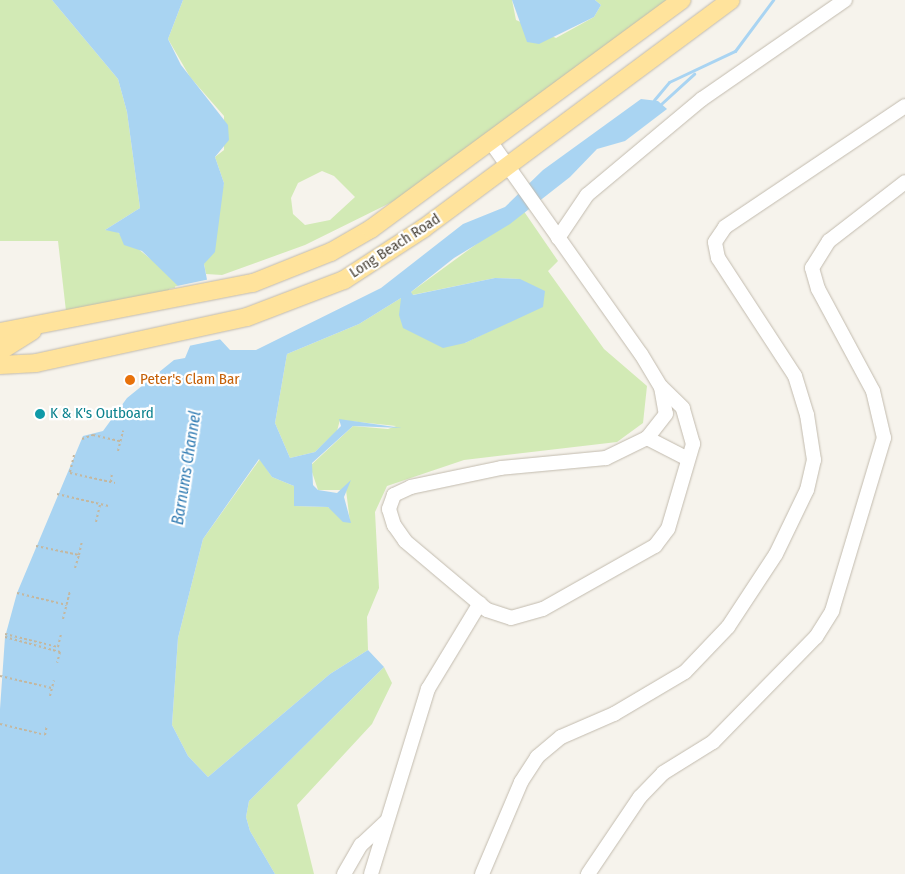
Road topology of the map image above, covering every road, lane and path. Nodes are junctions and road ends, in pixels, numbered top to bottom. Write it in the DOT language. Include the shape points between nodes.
graph roads {
  1 [pos="682,0"];
  2 [pos="731,0"];
  3 [pos="845,0"];
  4 [pos="905,106"];
  5 [pos="490,141"];
  6 [pos="509,166"];
  7 [pos="905,182"];
  8 [pos="558,238"];
  9 [pos="37,328"];
  10 [pos="0,332"];
  11 [pos="0,351"];
  12 [pos="0,365"];
  13 [pos="661,387"];
  14 [pos="122,431"];
  15 [pos="647,438"];
  16 [pos="82,439"];
  17 [pos="120,441"];
  18 [pos="118,451"];
  19 [pos="74,455"];
  20 [pos="688,459"];
  21 [pos="112,472"];
  22 [pos="111,482"];
  23 [pos="115,483"];
  24 [pos="57,494"];
  25 [pos="100,504"];
  26 [pos="109,506"];
  27 [pos="96,522"];
  28 [pos="82,541"];
  29 [pos="36,546"];
  30 [pos="79,555"];
  31 [pos="75,568"];
  32 [pos="70,590"];
  33 [pos="16,593"];
  34 [pos="480,603"];
  35 [pos="67,605"];
  36 [pos="63,620"];
  37 [pos="61,634"];
  38 [pos="57,663"];
  39 [pos="0,676"];
  40 [pos="54,680"];
  41 [pos="52,688"];
  42 [pos="50,696"];
  43 [pos="0,724"];
  44 [pos="46,725"];
  45 [pos="387,822"];
  46 [pos="344,874"];
  47 [pos="371,874"];
  48 [pos="482,874"];
  49 [pos="588,874"];
  1 -- 5 [label="main road, Long Beach Road"];
  2 -- 6 [label="main road, Long Beach Road"];
  3 -- 8 [label="lane" via="702,99 587,195"];
  4 -- 48 [label="lane" via="725,227 715,242 718,258 731,281 794,376 807,415 814,460 807,490 776,554 728,626 685,672 614,714 561,736 537,756 521,782"];
  5 -- 6 [label="lane"];
  5 -- 9 [label="main road, Long Beach Road" via="371,229 285,273 224,290"];
  6 -- 8 [label="lane"];
  6 -- 12 [label="main road, Long Beach Road" via="344,280 280,307 36,363"];
  7 -- 49 [label="lane" via="829,241 812,268 818,289 874,391 884,438 832,611 816,637 713,742 663,773 640,796"];
  8 -- 13 [label="lane"];
  9 -- 10 [label="main road, Long Beach Road"];
  9 -- 11 [label="main road, Long Beach Road"];
  13 -- 15 [label="lane" via="666,414"];
  13 -- 20 [label="lane" via="683,408 693,444"];
  14 -- 17 [label="path"];
  15 -- 20 [label="lane"];
  15 -- 34 [label="lane" via="606,458 501,468 394,495 389,509 405,541"];
  16 -- 17 [label="path" via="93,436"];
  17 -- 18 [label="path"];
  19 -- 22 [label="path" via="70,473"];
  20 -- 34 [label="lane" via="668,529 655,546 543,609 511,618"];
  21 -- 22 [label="path"];
  22 -- 23 [label="path"];
  24 -- 25 [label="path"];
  25 -- 26 [label="path"];
  25 -- 27 [label="path"];
  28 -- 30 [label="path"];
  29 -- 30 [label="path"];
  30 -- 31 [label="path"];
  32 -- 35 [label="path"];
  33 -- 35 [label="path"];
  34 -- 45 [label="lane" via="428,689"];
  35 -- 36 [label="path"];
  37 -- 38 [label="path" via="58,648 5,636 60,652"];
  39 -- 41 [label="path"];
  40 -- 41 [label="path"];
  41 -- 42 [label="path"];
  43 -- 44 [label="path" via="45,735"];
  45 -- 46 [label="lane" via="361,845"];
  45 -- 47 [label="lane"];
}
